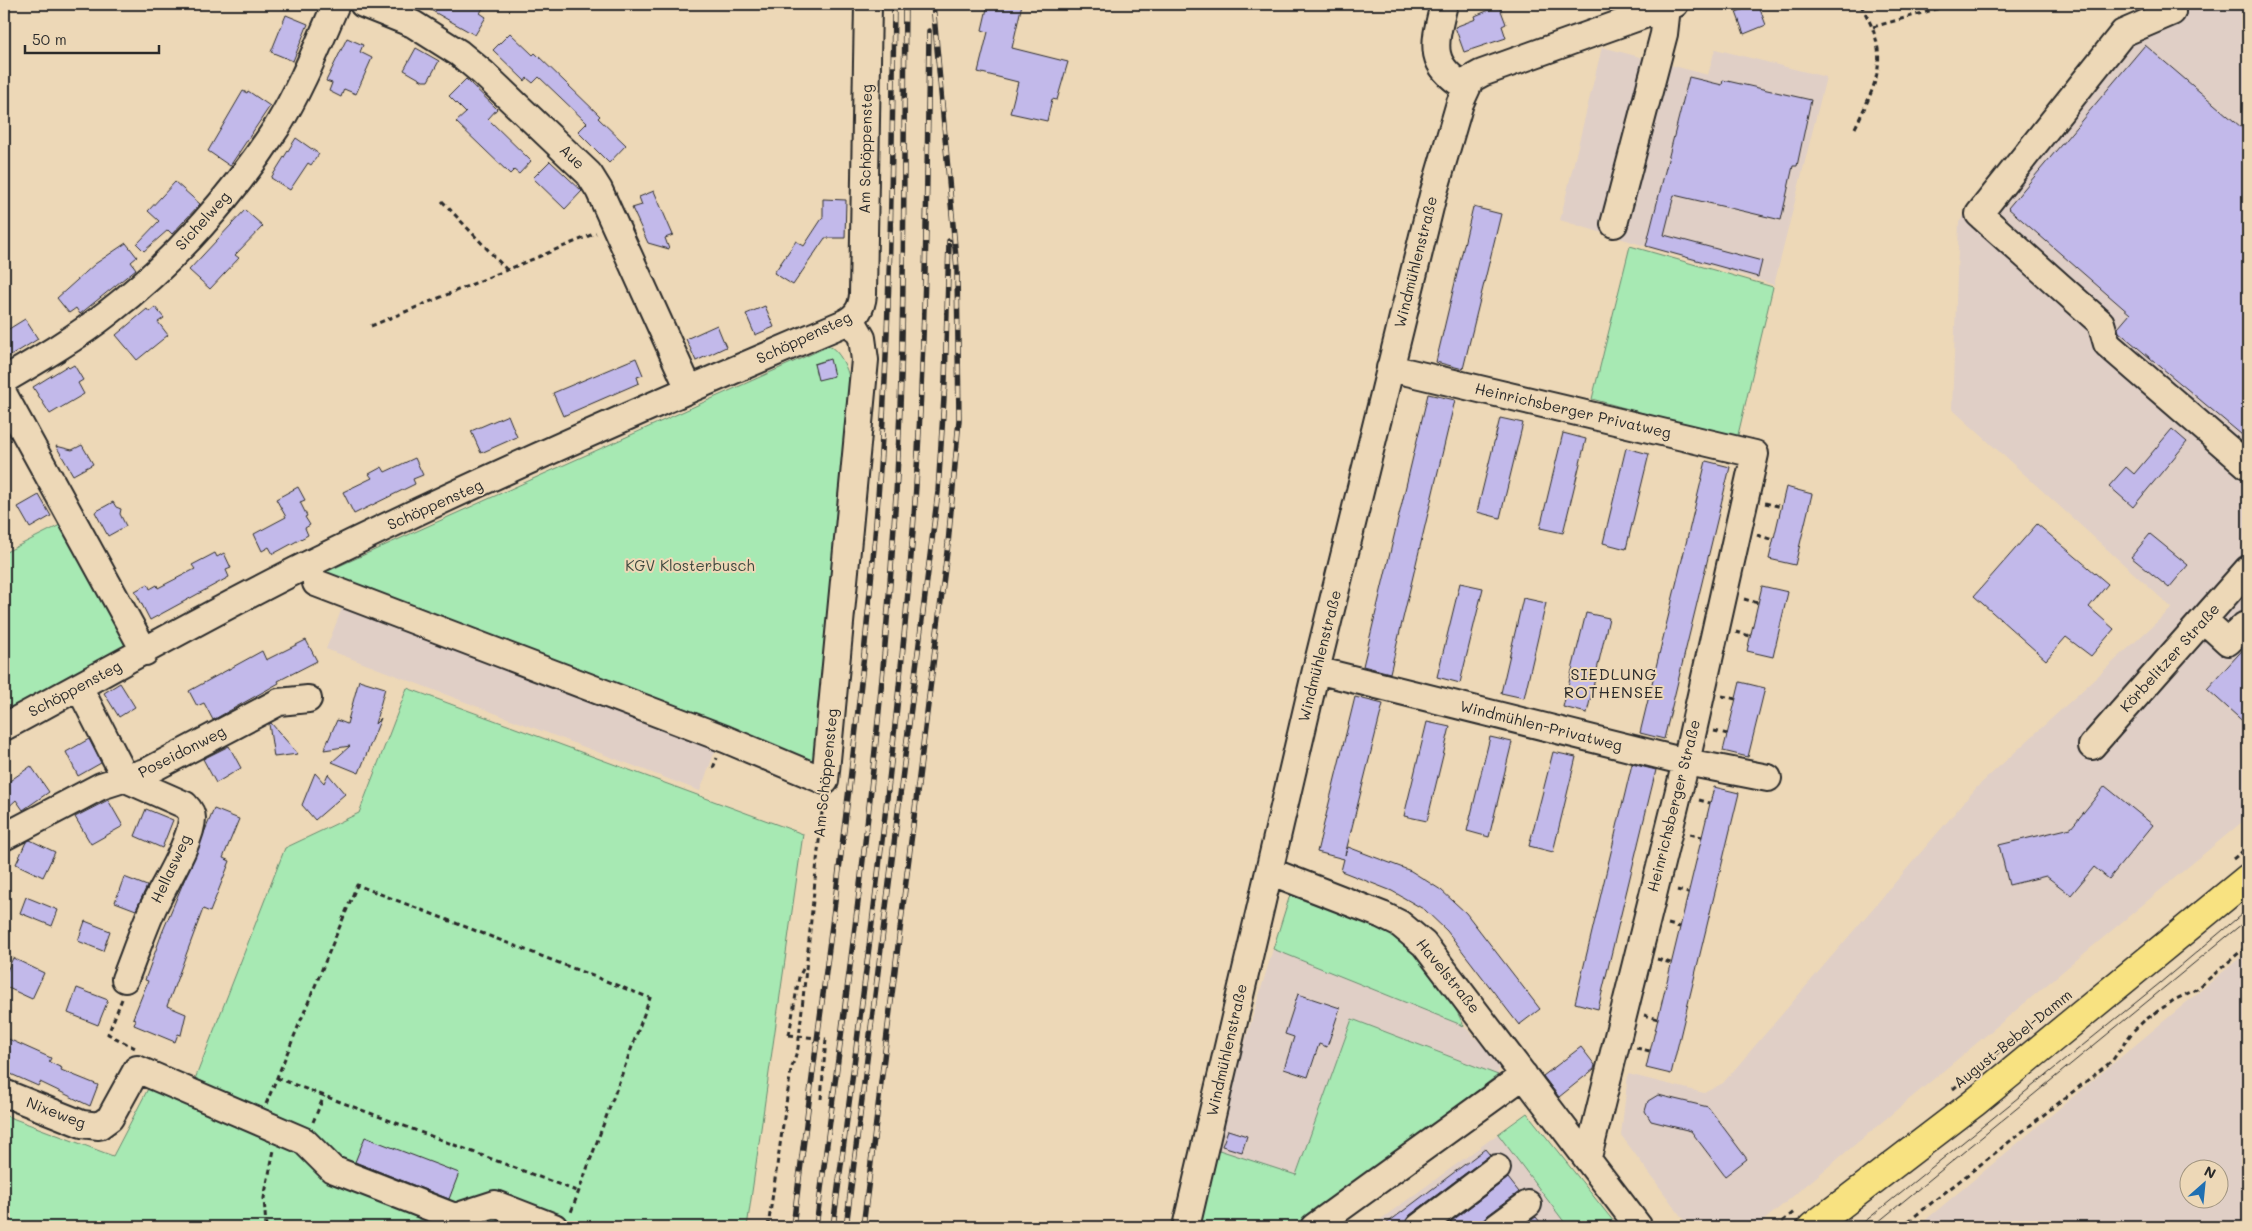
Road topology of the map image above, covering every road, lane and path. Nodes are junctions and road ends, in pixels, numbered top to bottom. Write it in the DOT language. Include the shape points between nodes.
graph roads {
  1 [pos="336,4"];
  2 [pos="363,4"];
  3 [pos="868,4"];
  4 [pos="1444,4"];
  5 [pos="1860,4"];
  6 [pos="1954,4"];
  7 [pos="1671,5"];
  8 [pos="2172,12"];
  9 [pos="1874,27"];
  10 [pos="1466,87"];
  11 [pos="1855,128"];
  12 [pos="442,201"];
  13 [pos="1614,224"];
  14 [pos="616,225"];
  15 [pos="506,269"];
  16 [pos="863,294"];
  17 [pos="851,319"];
  18 [pos="371,326"];
  19 [pos="1390,368"];
  20 [pos="4,380"];
  21 [pos="689,389"];
  22 [pos="4,395"];
  23 [pos="1755,454"];
  24 [pos="2248,466"];
  25 [pos="1762,502"];
  26 [pos="1782,507"];
  27 [pos="1754,534"];
  28 [pos="1773,540"];
  29 [pos="2248,569"];
  30 [pos="316,583"];
  31 [pos="1739,598"];
  32 [pos="1758,603"];
  33 [pos="2204,620"];
  34 [pos="2248,630"];
  35 [pos="1731,631"];
  36 [pos="1750,636"];
  37 [pos="145,652"];
  38 [pos="1316,670"];
  39 [pos="79,687"];
  40 [pos="1716,694"];
  41 [pos="308,699"];
  42 [pos="1736,700"];
  43 [pos="4,727"];
  44 [pos="1707,729"];
  45 [pos="1728,734"];
  46 [pos="2092,746"];
  47 [pos="1686,762"];
  48 [pos="1768,778"];
  49 [pos="126,779"];
  50 [pos="825,781"];
  51 [pos="4,837"];
  52 [pos="2248,847"];
  53 [pos="1268,870"];
  54 [pos="2237,872"];
  55 [pos="1669,889"];
  56 [pos="1688,893"];
  57 [pos="1661,922"];
  58 [pos="1680,927"];
  59 [pos="2248,944"];
  60 [pos="1652,958"];
  61 [pos="806,962"];
  62 [pos="1671,963"];
  63 [pos="125,979"];
  64 [pos="1639,1014"];
  65 [pos="1658,1019"];
  66 [pos="2013,1039"];
  67 [pos="1631,1046"];
  68 [pos="1650,1051"];
  69 [pos="138,1069"];
  70 [pos="1524,1075"];
  71 [pos="277,1078"];
  72 [pos="4,1093"];
  73 [pos="1945,1095"];
  74 [pos="324,1096"];
  75 [pos="821,1099"];
  76 [pos="259,1122"];
  77 [pos="294,1136"];
  78 [pos="1588,1157"];
  79 [pos="1497,1168"];
  80 [pos="579,1192"];
  81 [pos="1528,1204"];
  82 [pos="1805,1218"];
  83 [pos="561,1223"];
  84 [pos="266,1227"];
  85 [pos="768,1227"];
  86 [pos="1186,1227"];
  87 [pos="1314,1227"];
  88 [pos="1419,1227"];
  89 [pos="1497,1227"];
  90 [pos="1639,1227"];
  91 [pos="1775,1227"];
  92 [pos="1901,1227"];
  1 -- 20 [label="street, Sichelweg" via="308,68 277,126 247,170 212,212 163,266 109,312 56,350"];
  2 -- 14 [label="street, Aue" via="430,33 483,73 589,174"];
  3 -- 16 [label="street, Am Schöppensteg"];
  4 -- 10 [label="street" via="1436,40 1437,55 1455,81"];
  5 -- 9 [label="path"];
  6 -- 9 [label="path"];
  7 -- 10 [label="street" via="1482,73 1471,79"];
  7 -- 13 [label="street"];
  8 -- 24 [label="street" via="2123,32 1979,214 2101,323 2107,344"];
  9 -- 11 [label="path" via="1879,46 1878,68 1870,97"];
  10 -- 19 [label="street, Windmühlenstraße" via="1433,195"];
  12 -- 15 [label="path"];
  14 -- 15 [label="path"];
  14 -- 21 [label="street, Aue"];
  15 -- 18 [label="path"];
  16 -- 17 [label="street, Schöppensteg" via="859,311"];
  17 -- 21 [label="street, Schöppensteg"];
  17 -- 50 [label="street, Am Schöppensteg" via="862,338 865,360"];
  19 -- 23 [label="street, Heinrichsberger Privatweg"];
  19 -- 38 [label="street, Windmühlenstraße"];
  21 -- 37 [label="street, Schöppensteg" via="403,518 282,578"];
  22 -- 37 [label="street"];
  23 -- 47 [label="street, Heinrichsberger Straße"];
  25 -- 26 [label="path"];
  27 -- 28 [label="path"];
  29 -- 33 [label="street, Körbelitzer Straße"];
  30 -- 50 [label="street" via="725,739"];
  31 -- 32 [label="path"];
  33 -- 34 [label="street" via="2228,642 2244,626"];
  33 -- 46 [label="street, Körbelitzer Straße"];
  35 -- 36 [label="path"];
  37 -- 39 [label="street, Schöppensteg"];
  38 -- 47 [label="street, Windmühlen-Privatweg"];
  38 -- 53 [label="street, Windmühlenstraße"];
  39 -- 43 [label="street, Schöppensteg"];
  39 -- 49 [label="street"];
  40 -- 42 [label="path"];
  41 -- 49 [label="street, Poseidonweg" via="279,702 148,771"];
  44 -- 45 [label="path"];
  47 -- 48 [label="street, Windmühlen-Privatweg"];
  47 -- 78 [label="street, Heinrichsberger Straße"];
  49 -- 51 [label="street, Poseidonweg" via="101,786"];
  49 -- 63 [label="street, Hellasweg" via="185,806 190,809 192,818"];
  50 -- 61 [label="path, Am Schöppensteg"];
  52 -- 54 [label="path"];
  53 -- 70 [label="street, Havelstraße" via="1382,914 1409,930 1440,962"];
  53 -- 86 [label="street, Windmühlenstraße"];
  54 -- 82 [label="main road, August-Bebel-Damm" via="1974,1103"];
  55 -- 56 [label="path"];
  57 -- 58 [label="path"];
  59 -- 92 [label="path" via="2197,989 2145,1020 2112,1061"];
  60 -- 62 [label="path"];
  61 -- 75 [label="path, bridge" via="799,977 789,1035 826,1039"];
  61 -- 85 [label="path, Am Schöppensteg" via="798,1048 791,1070"];
  63 -- 69 [label="path" via="124,995 108,1034 137,1047"];
  64 -- 65 [label="path"];
  66 -- 73 [label="path, August-Bebel-Damm"];
  67 -- 68 [label="path"];
  69 -- 72 [label="street, Nixeweg" via="110,1118 99,1126 82,1124"];
  69 -- 76 [label="street"];
  70 -- 78 [label="street, Havelstraße"];
  70 -- 87 [label="street"];
  71 -- 74 [label="path"];
  71 -- 76 [label="path"];
  71 -- 80 [label="path" via="357,885 650,998"];
  74 -- 77 [label="path"];
  74 -- 80 [label="path"];
  76 -- 77 [label="street"];
  77 -- 83 [label="street" via="332,1169 455,1218 495,1204"];
  77 -- 84 [label="path" via="272,1155 264,1198"];
  78 -- 90 [label="street, Havelstraße"];
  79 -- 88 [label="street"];
  80 -- 83 [label="path"];
  81 -- 89 [label="street"];
  82 -- 91 [label="path"];
}
